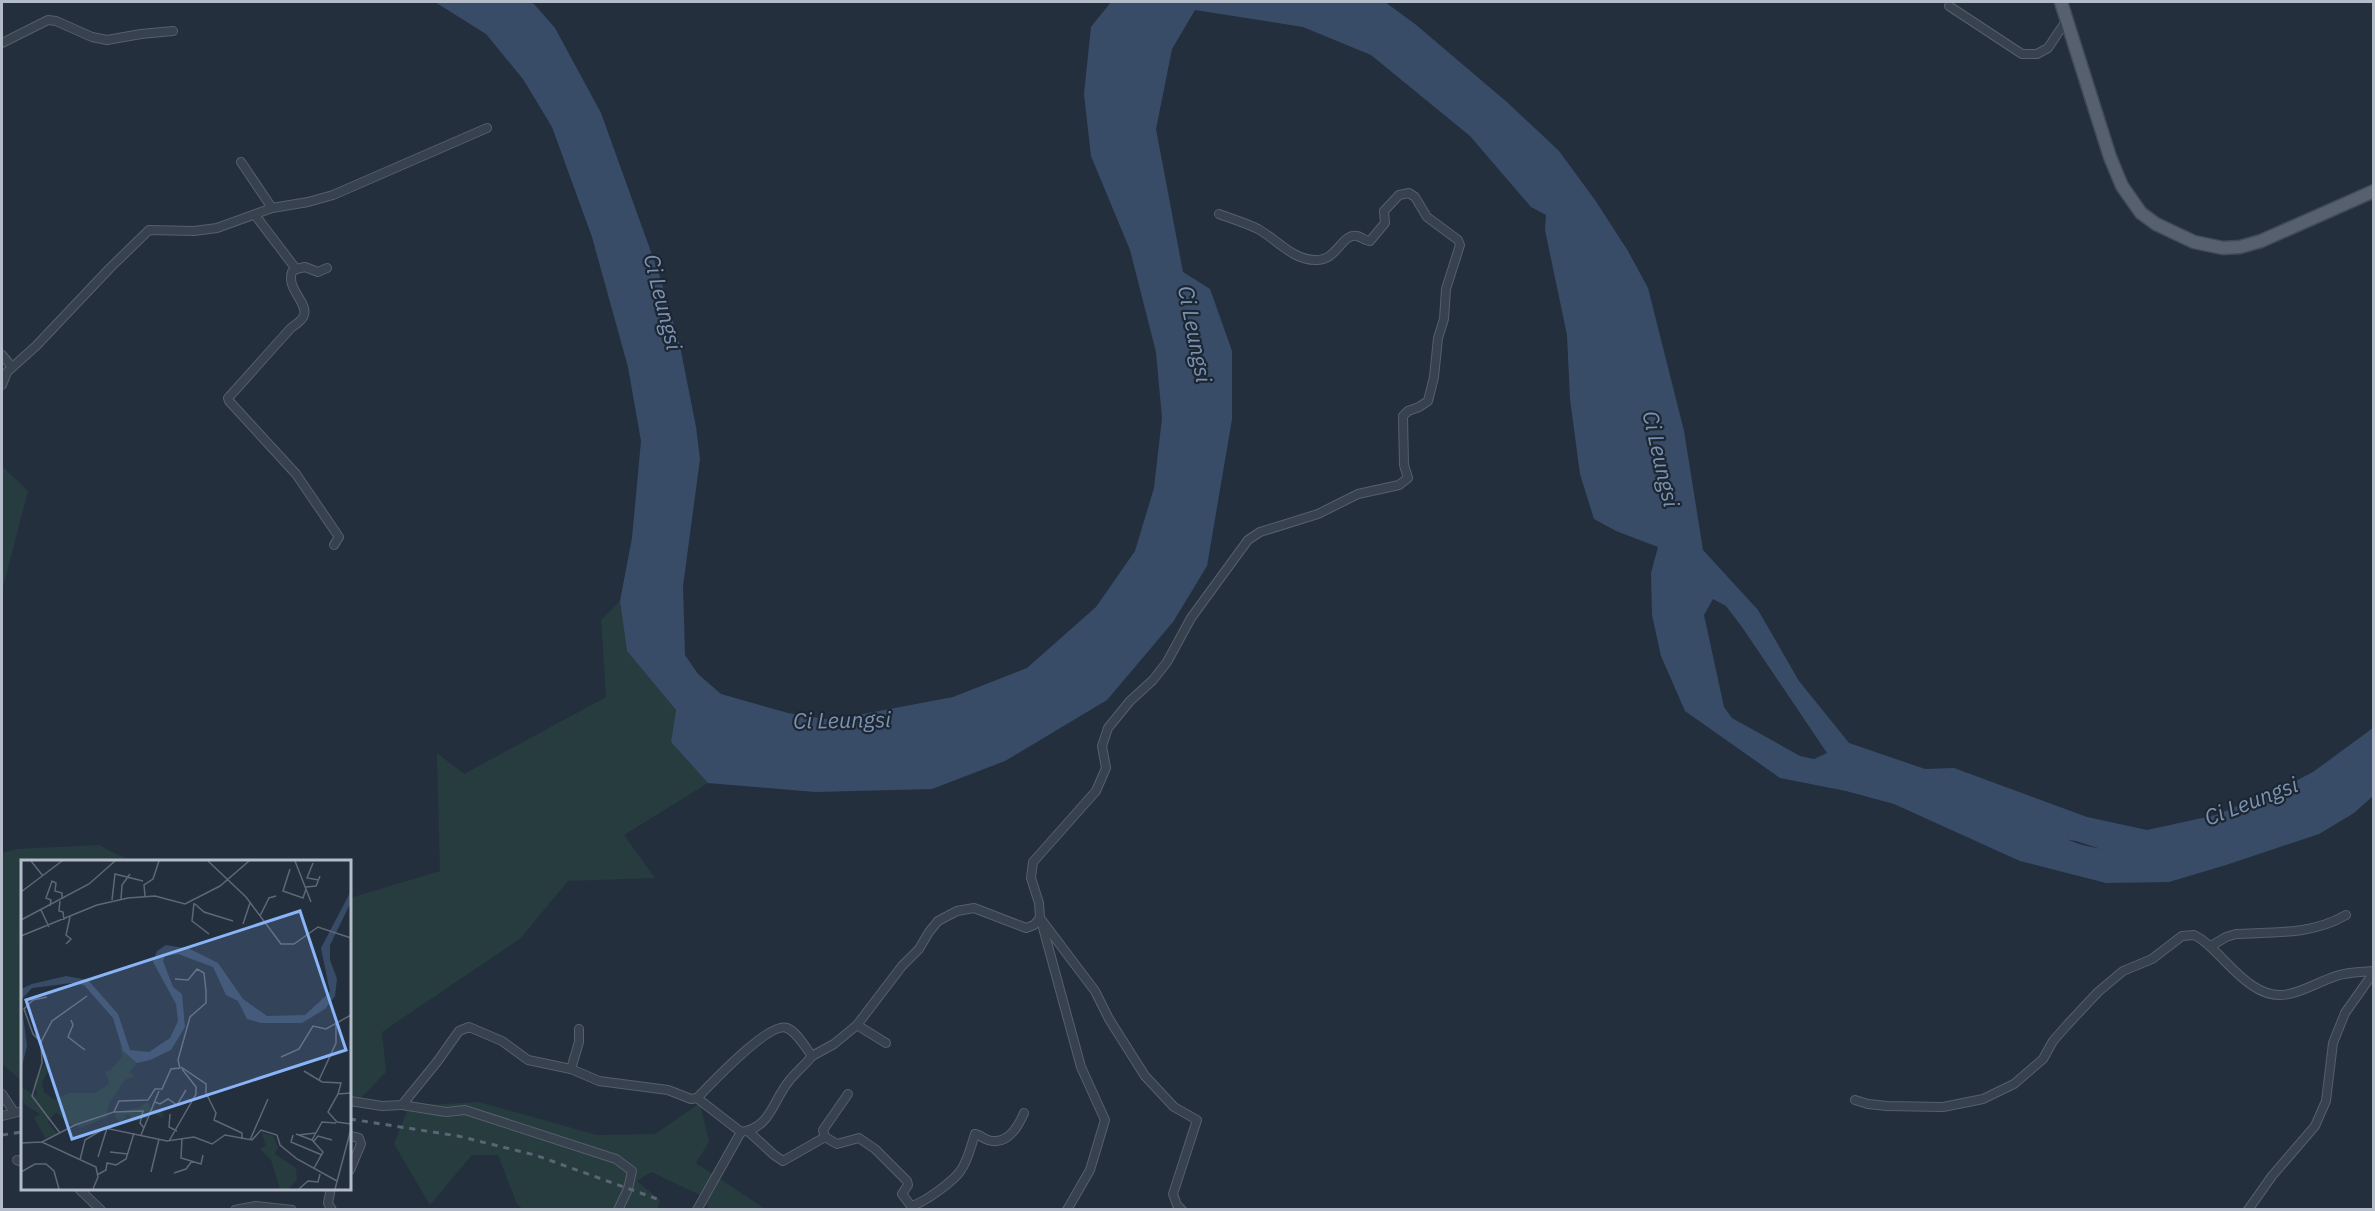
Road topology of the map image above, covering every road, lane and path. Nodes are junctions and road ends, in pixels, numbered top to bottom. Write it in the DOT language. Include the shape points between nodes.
graph roads {
  1 [pos="2061,2"];
  2 [pos="1949,6"];
  3 [pos="2066,21"];
  4 [pos="173,31"];
  5 [pos="2,43"];
  6 [pos="486,128"];
  7 [pos="241,162"];
  8 [pos="2373,191"];
  9 [pos="272,208"];
  10 [pos="1219,214"];
  11 [pos="255,215"];
  12 [pos="327,268"];
  13 [pos="296,269"];
  14 [pos="2,355"];
  15 [pos="12,367"];
  16 [pos="2,385"];
  17 [pos="334,545"];
  18 [pos="2346,915"];
  19 [pos="1040,918"];
  20 [pos="2211,946"];
  21 [pos="2373,971"];
  22 [pos="857,1025"];
  23 [pos="579,1029"];
  24 [pos="886,1043"];
  25 [pos="812,1056"];
  26 [pos="572,1069"];
  27 [pos="2,1094"];
  28 [pos="848,1094"];
  29 [pos="697,1098"];
  30 [pos="1855,1100"];
  31 [pos="351,1101"];
  32 [pos="402,1104"];
  33 [pos="18,1112"];
  34 [pos="1024,1113"];
  35 [pos="2,1116"];
  36 [pos="745,1131"];
  37 [pos="351,1136"];
  38 [pos="825,1137"];
  39 [pos="351,1168"];
  40 [pos="80,1190"];
  41 [pos="331,1190"];
  42 [pos="101,1209"];
  43 [pos="235,1209"];
  44 [pos="292,1209"];
  45 [pos="332,1209"];
  46 [pos="618,1209"];
  47 [pos="697,1209"];
  48 [pos="1066,1209"];
  49 [pos="1182,1209"];
  50 [pos="2248,1209"];
  1 -- 3 [label="main road"];
  2 -- 3 [label="street" via="2022,54 2037,54 2048,48"];
  3 -- 8 [label="main road" via="2122,186 2141,213 2172,233 2212,247 2240,247"];
  4 -- 5 [label="street" via="107,40 48,20"];
  6 -- 9 [label="street" via="333,195"];
  7 -- 9 [label="street"];
  9 -- 11 [label="street"];
  10 -- 19 [label="street" via="1251,225 1288,250 1313,260 1332,256 1344,240 1352,237 1370,241 1384,223 1384,211 1399,195 1409,193 1415,197 1427,217 1460,245 1446,288 1432,390 1428,401 1403,416 1408,478 1405,482 1358,494 1318,514 1260,532 1237,553 1191,618 1167,662 1108,728 1102,746 1106,768 1096,791 1033,862 1031,878 1040,903"];
  11 -- 13 [label="street"];
  11 -- 15 [label="street" via="209,230 150,230"];
  12 -- 13 [label="street" via="318,272 305,267"];
  13 -- 17 [label="street" via="290,282 305,315 229,401 296,474 339,537"];
  14 -- 15 [label="street"];
  15 -- 16 [label="street"];
  18 -- 20 [label="street" via="2303,931 2236,934"];
  19 -- 22 [label="street" via="1026,928 974,908 938,921"];
  19 -- 48 [label="street" via="1081,1067 1105,1120 1090,1170"];
  19 -- 49 [label="street" via="1095,991 1146,1076 1174,1107 1197,1120 1173,1194"];
  20 -- 21 [label="street" via="2242,979 2278,996 2346,973"];
  20 -- 30 [label="street" via="2194,935 2182,936 2152,959 2123,971 2068,1024 2043,1059 2014,1084 1983,1099 1943,1107 1887,1106"];
  21 -- 50 [label="street" via="2345,1013 2333,1043 2326,1101 2315,1126"];
  22 -- 24 [label="street"];
  22 -- 25 [label="street"];
  23 -- 26 [label="street"];
  25 -- 29 [label="street" via="788,1028 778,1028 745,1050"];
  25 -- 36 [label="street" via="789,1080 769,1117"];
  26 -- 29 [label="street" via="599,1081"];
  26 -- 32 [label="street" via="528,1060 502,1041 474,1028 464,1028"];
  27 -- 33 [label="street"];
  28 -- 38 [label="street" via="823,1130"];
  29 -- 36 [label="street"];
  31 -- 32 [label="street" via="382,1106"];
  32 -- 46 [label="street" via="446,1112 465,1110 616,1159 632,1171"];
  33 -- 35 [label="street"];
  34 -- 38 [label="street" via="1017,1129 1003,1139 990,1141 975,1134 961,1170 935,1193 911,1206 902,1194 907,1181 864,1140 856,1138 837,1144"];
  36 -- 38 [label="street" via="783,1161"];
  36 -- 47 [label="street"];
  37 -- 39 [label="street" via="359,1138 361,1144"];
  40 -- 42 [label="street"];
  41 -- 45 [label="street" via="328,1203"];
  43 -- 44 [label="street"];
}
